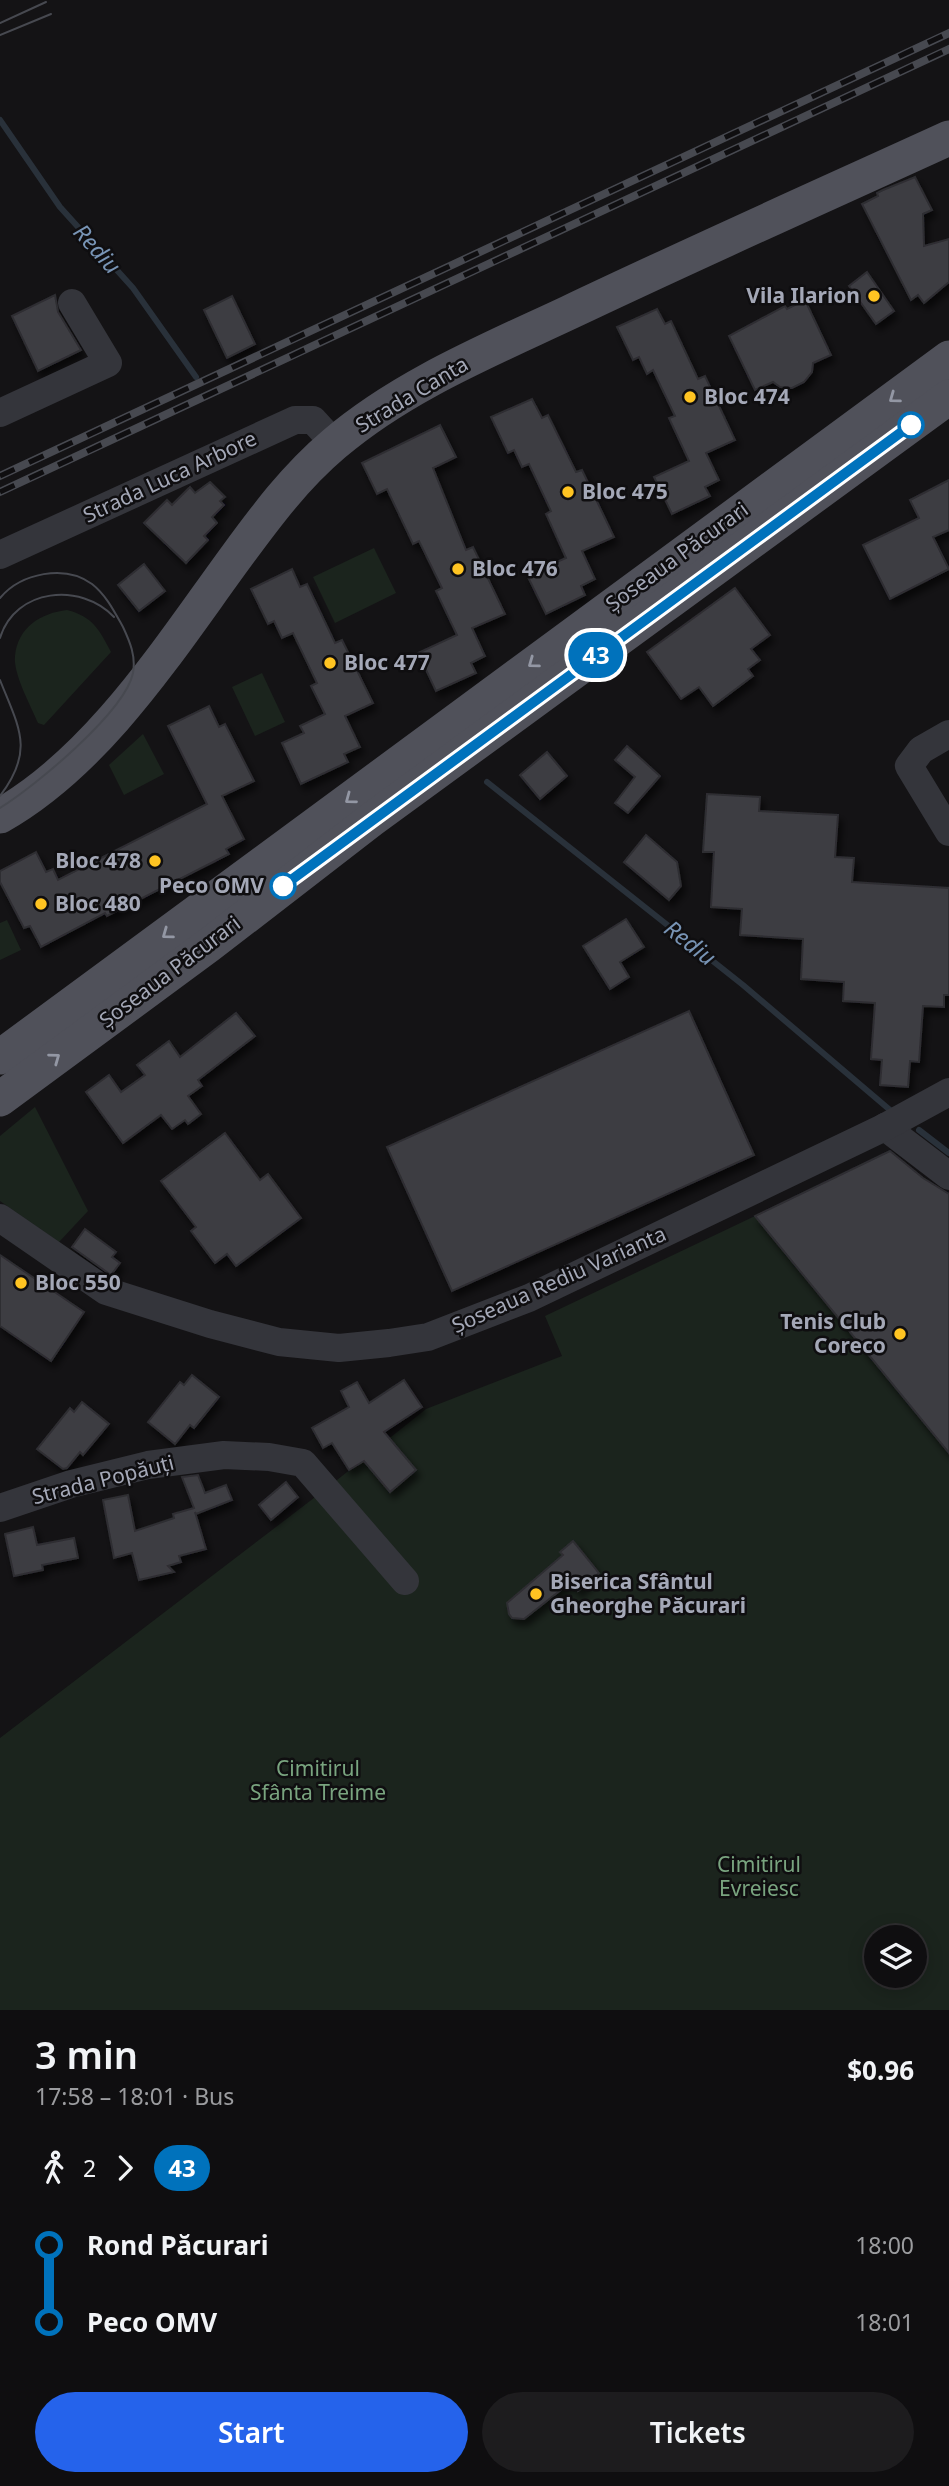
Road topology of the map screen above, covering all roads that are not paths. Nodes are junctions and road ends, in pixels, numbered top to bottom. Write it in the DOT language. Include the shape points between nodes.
graph roads {
  1 [pos="949,116"];
  2 [pos="949,138"];
  3 [pos="72,303"];
  4 [pos="949,358"];
  5 [pos="949,397"];
  6 [pos="0,413"];
  7 [pos="327,435"];
  8 [pos="0,555"];
  9 [pos="949,734"];
  10 [pos="0,793"];
  11 [pos="0,816"];
  12 [pos="949,832"];
  13 [pos="0,1057"];
  14 [pos="949,1092"];
  15 [pos="0,1099"];
  16 [pos="885,1128"];
  17 [pos="949,1176"];
  18 [pos="0,1218"];
  19 [pos="0,1508"];
  20 [pos="405,1581"];
  1 -- 7 [label="main road, Strada Canta" via="452,345 358,399"];
  2 -- 7 [label="main road, Strada Canta" via="461,363 369,417"];
  3 -- 6 [label="street" via="108,363"];
  4 -- 13 [label="main road, Șoseaua Păcurari, one-way"];
  15 -- 5 [label="main road, Șoseaua Păcurari, one-way" via="379,814"];
  7 -- 8 [label="street, Strada Luca Arbore" via="313,420 295,419"];
  7 -- 10 [label="main road, Strada Canta" via="283,464 134,664 36,765"];
  7 -- 11 [label="main road, Strada Canta" via="176,640 99,734 46,786"];
  9 -- 12 [label="street" via="921,750 909,766"];
  14 -- 16 [label="street, Șoseaua Rediu Varianta"];
  16 -- 17 [label="street"];
  16 -- 18 [label="street, Șoseaua Rediu Varianta" via="529,1298 428,1337 389,1343 339,1348 279,1342 106,1291"];
  19 -- 20 [label="street, Strada Popăuți" via="148,1465 224,1455 303,1463"];
}
